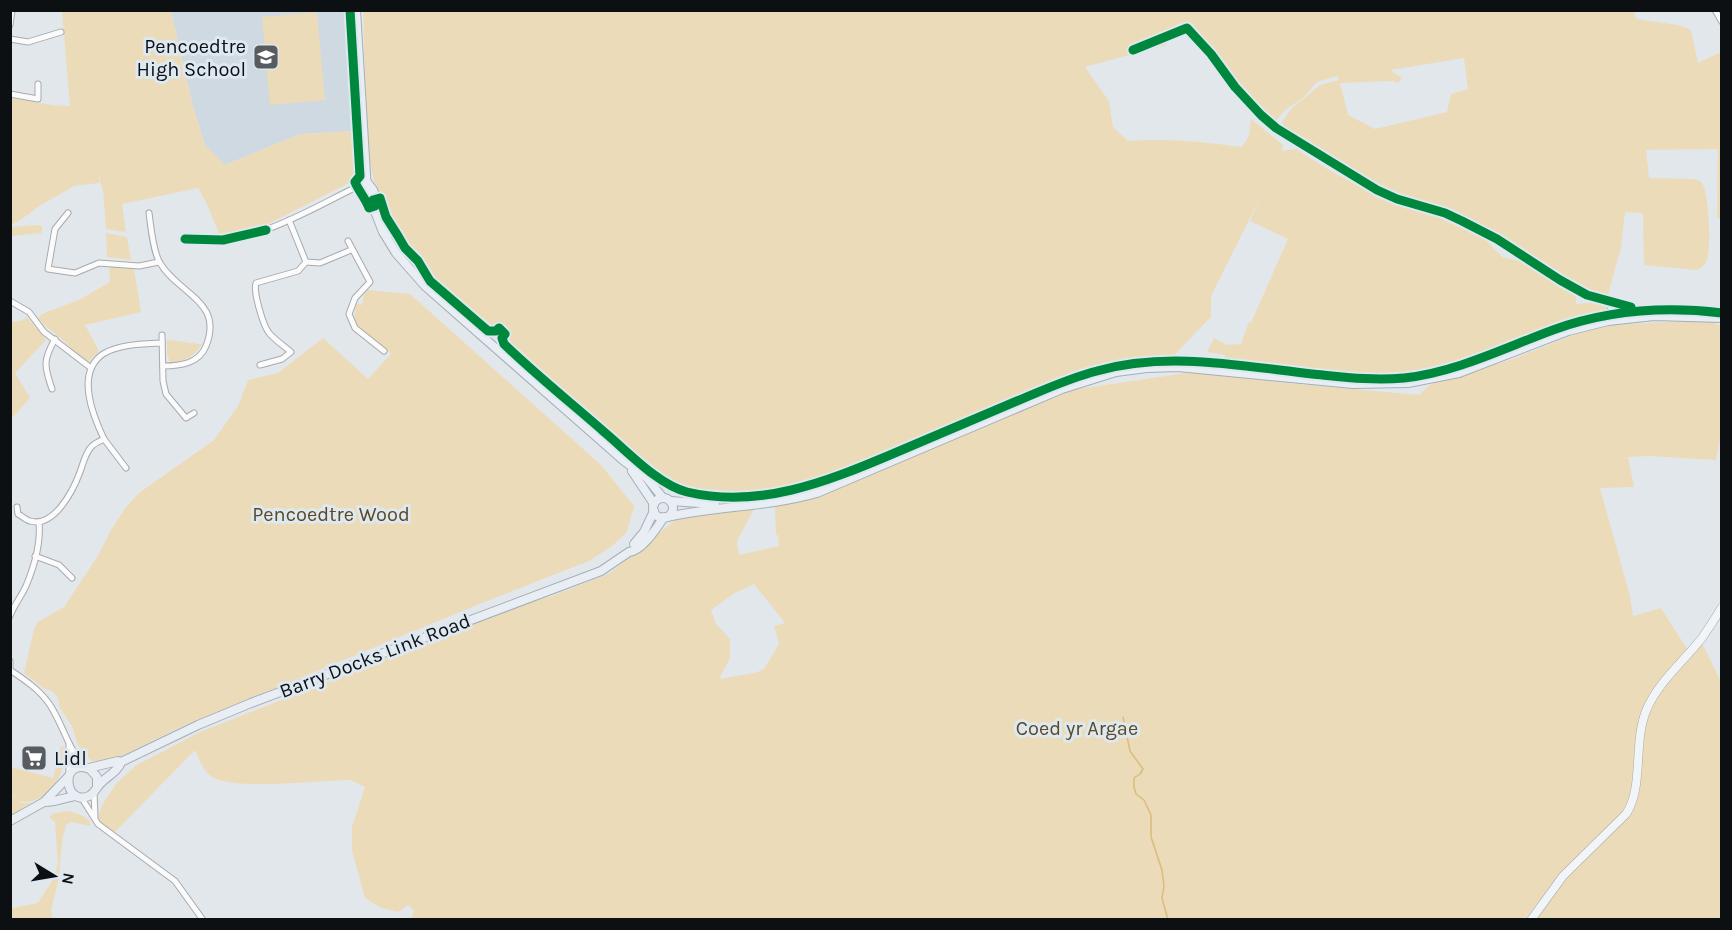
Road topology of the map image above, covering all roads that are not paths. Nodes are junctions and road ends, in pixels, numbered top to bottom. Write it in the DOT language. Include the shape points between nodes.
graph roads {
  1 [pos="12,10"];
  2 [pos="356,10"];
  3 [pos="1715,10"];
  4 [pos="1722,22"];
  5 [pos="10,25"];
  6 [pos="61,32"];
  7 [pos="10,39"];
  8 [pos="1133,50"];
  9 [pos="38,84"];
  10 [pos="10,94"];
  11 [pos="367,182"];
  12 [pos="68,213"];
  13 [pos="149,213"];
  14 [pos="289,220"];
  15 [pos="185,238"];
  16 [pos="348,241"];
  17 [pos="351,250"];
  18 [pos="159,262"];
  19 [pos="306,262"];
  20 [pos="10,300"];
  21 [pos="1612,303"];
  22 [pos="1640,317"];
  23 [pos="1706,318"];
  24 [pos="1722,318"];
  25 [pos="1608,321"];
  26 [pos="1722,322"];
  27 [pos="162,335"];
  28 [pos="55,339"];
  29 [pos="162,343"];
  30 [pos="384,351"];
  31 [pos="260,365"];
  32 [pos="163,366"];
  33 [pos="91,369"];
  34 [pos="52,389"];
  35 [pos="194,413"];
  36 [pos="104,439"];
  37 [pos="624,461"];
  38 [pos="126,468"];
  39 [pos="667,499"];
  40 [pos="733,506"];
  41 [pos="16,507"];
  42 [pos="654,507"];
  43 [pos="18,514"];
  44 [pos="11,516"];
  45 [pos="665,517"];
  46 [pos="39,522"];
  47 [pos="629,552"];
  48 [pos="35,556"];
  49 [pos="72,578"];
  50 [pos="10,596"];
  51 [pos="18,600"];
  52 [pos="1722,607"];
  53 [pos="10,616"];
  54 [pos="10,661"];
  55 [pos="10,670"];
  56 [pos="69,744"];
  57 [pos="121,762"];
  58 [pos="87,768"];
  59 [pos="69,777"];
  60 [pos="96,789"];
  61 [pos="79,796"];
  62 [pos="44,802"];
  63 [pos="95,819"];
  64 [pos="10,821"];
  65 [pos="203,920"];
  66 [pos="1531,920"];
  1 -- 5 [label="street"];
  2 -- 11 [label="main road"];
  3 -- 4 [label="street"];
  6 -- 7 [label="street" via="28,42"];
  8 -- 21 [label="street" via="1187,28 1235,87 1276,128 1377,190 1462,221 1587,295"];
  9 -- 10 [label="street" via="38,99"];
  11 -- 14 [label="street"];
  11 -- 37 [label="main road" via="400,255 414,275"];
  12 -- 18 [label="street" via="55,229 48,269 75,273 99,262 139,266"];
  13 -- 18 [label="street"];
  14 -- 15 [label="street" via="237,238"];
  14 -- 19 [label="street"];
  16 -- 17 [label="street"];
  17 -- 19 [label="street" via="320,263"];
  17 -- 30 [label="street" via="370,282 355,298 349,314 355,328"];
  18 -- 32 [label="street" via="207,310 211,330 206,348 191,362"];
  19 -- 31 [label="street" via="298,272 259,281 255,286 267,329 291,352"];
  20 -- 28 [label="street" via="29,312 44,332"];
  21 -- 22 [label="street" via="1637,309"];
  21 -- 25 [label="street"];
  22 -- 23 [label="main road"];
  22 -- 25 [label="main road"];
  23 -- 24 [label="main road"];
  23 -- 26 [label="main road"];
  25 -- 40 [label="main road" via="1568,331 1459,373 1408,383 1353,384 1178,367 1116,372 1062,389 825,490 795,499"];
  27 -- 29 [label="street"];
  28 -- 33 [label="street"];
  28 -- 34 [label="street" via="46,355 45,369"];
  29 -- 32 [label="street"];
  29 -- 33 [label="street" via="112,350 103,354"];
  32 -- 35 [label="street" via="166,394 186,418"];
  33 -- 36 [label="street" via="91,407"];
  36 -- 38 [label="street"];
  36 -- 46 [label="street" via="87,453 56,513"];
  37 -- 39 [label="main road"];
  37 -- 42 [label="main road"];
  39 -- 40 [label="main road"];
  39 -- 42 [label="main road" via="658,499"];
  39 -- 45 [label="main road" via="673,510"];
  40 -- 45 [label="main road"];
  41 -- 43 [label="street"];
  42 -- 45 [label="main road" via="658,516"];
  42 -- 47 [label="main road, Barry Docks Link Road" via="644,532"];
  43 -- 44 [label="street"];
  43 -- 46 [label="street"];
  45 -- 47 [label="main road, Barry Docks Link Road" via="650,537"];
  46 -- 48 [label="street"];
  47 -- 57 [label="main road, Barry Docks Link Road" via="601,571 251,703"];
  48 -- 49 [label="street" via="59,564"];
  48 -- 51 [label="street"];
  50 -- 51 [label="street"];
  51 -- 53 [label="street"];
  52 -- 66 [label="street" via="1660,686 1648,708 1638,741 1632,805 1563,876"];
  54 -- 55 [label="street"];
  55 -- 56 [label="street" via="46,699"];
  56 -- 58 [label="street"];
  56 -- 59 [label="street"];
  57 -- 58 [label="main road, Barry Docks Link Road"];
  57 -- 60 [label="main road, Barry Docks Link Road"];
  58 -- 59 [label="main road" via="75,769"];
  58 -- 60 [label="main road" via="97,777"];
  59 -- 61 [label="main road" via="70,790"];
  59 -- 62 [label="main road"];
  60 -- 61 [label="main road" via="90,795"];
  60 -- 63 [label="street"];
  61 -- 62 [label="main road"];
  61 -- 63 [label="street"];
  62 -- 64 [label="main road"];
  63 -- 65 [label="street" via="175,881"];
}
